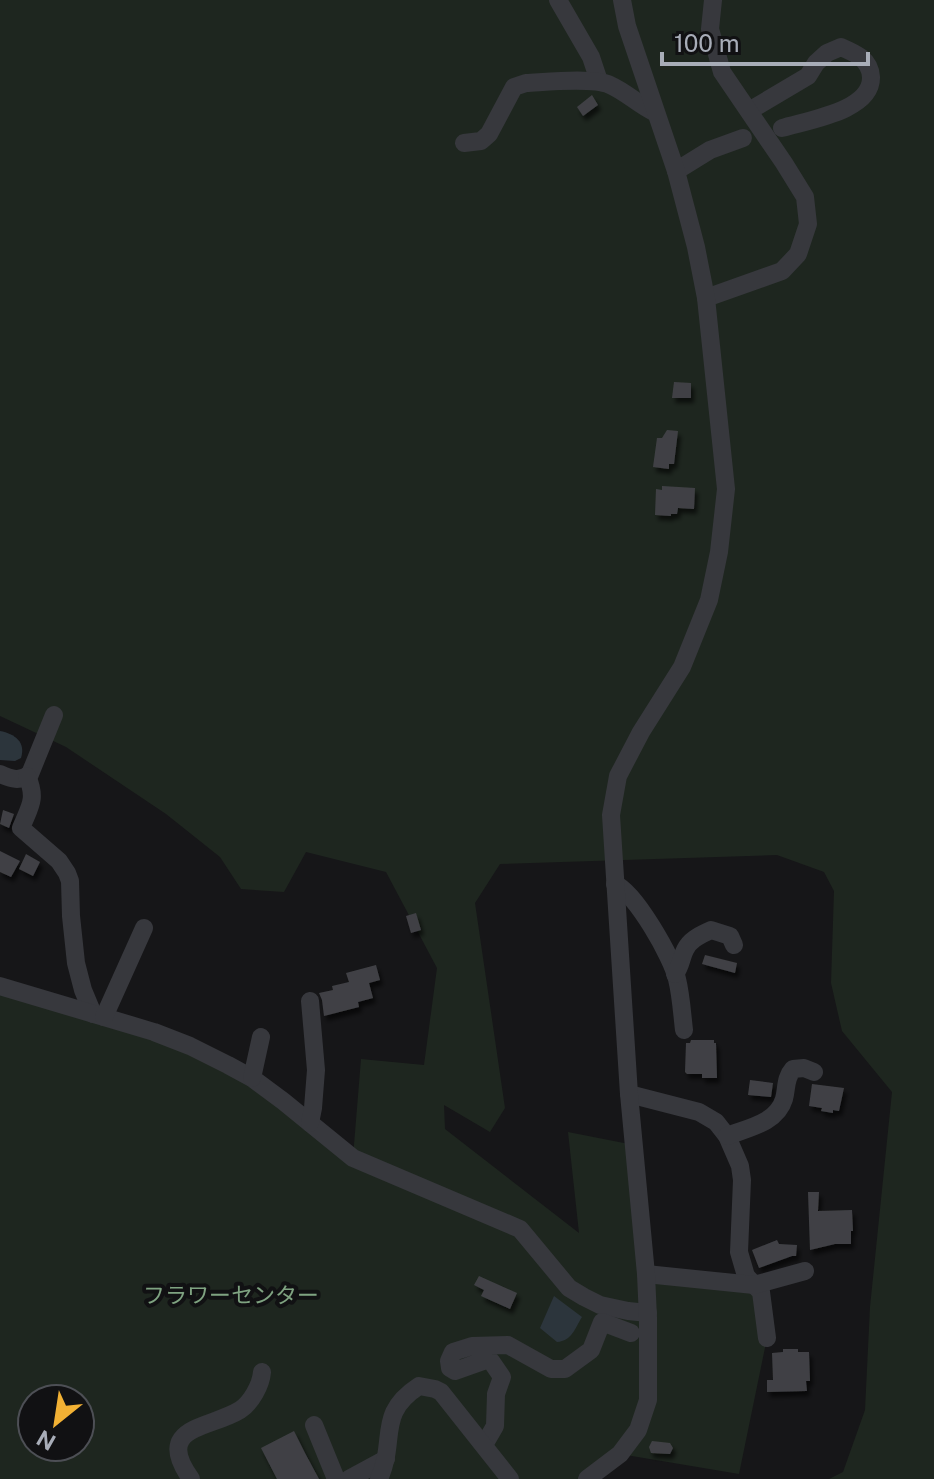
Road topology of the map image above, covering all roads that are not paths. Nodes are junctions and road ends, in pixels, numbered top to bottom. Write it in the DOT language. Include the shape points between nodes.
graph roads {
  1 [pos="558,0"];
  2 [pos="622,0"];
  3 [pos="713,0"];
  4 [pos="599,81"];
  5 [pos="749,111"];
  6 [pos="654,112"];
  7 [pos="782,128"];
  8 [pos="743,138"];
  9 [pos="464,143"];
  10 [pos="676,171"];
  11 [pos="706,298"];
  12 [pos="54,715"];
  13 [pos="0,774"];
  14 [pos="27,776"];
  15 [pos="615,884"];
  16 [pos="144,928"];
  17 [pos="734,945"];
  18 [pos="675,974"];
  19 [pos="0,986"];
  20 [pos="310,1001"];
  21 [pos="98,1015"];
  22 [pos="684,1030"];
  23 [pos="261,1037"];
  24 [pos="814,1072"];
  25 [pos="252,1078"];
  26 [pos="629,1094"];
  27 [pos="310,1123"];
  28 [pos="727,1136"];
  29 [pos="805,1271"];
  30 [pos="646,1274"];
  31 [pos="754,1285"];
  32 [pos="648,1313"];
  33 [pos="631,1333"];
  34 [pos="767,1338"];
  35 [pos="262,1372"];
  36 [pos="314,1425"];
  37 [pos="484,1445"];
  38 [pos="386,1459"];
  39 [pos="191,1479"];
  40 [pos="336,1479"];
  41 [pos="349,1479"];
  42 [pos="379,1479"];
  43 [pos="510,1479"];
  44 [pos="587,1479"];
  1 -- 4 [label="street"];
  2 -- 6 [label="street"];
  3 -- 5 [label="street" via="710,29 722,72"];
  4 -- 6 [label="street"];
  4 -- 9 [label="street" via="514,87 489,134"];
  5 -- 7 [label="street" via="808,76 827,53 841,47 866,62 870,87 857,104"];
  5 -- 11 [label="street" via="805,197 808,224 798,254 782,271"];
  6 -- 10 [label="street"];
  8 -- 10 [label="street"];
  10 -- 11 [label="street"];
  11 -- 15 [label="street" via="726,489 719,552 709,600 682,667 618,776 611,815"];
  12 -- 14 [label="street"];
  13 -- 14 [label="street"];
  14 -- 21 [label="street" via="33,799 21,828 67,873 76,963 83,990"];
  15 -- 18 [label="street" via="633,898"];
  15 -- 26 [label="street"];
  16 -- 21 [label="street"];
  17 -- 18 [label="street" via="730,936 711,930 694,938"];
  18 -- 22 [label="street"];
  19 -- 21 [label="street"];
  20 -- 27 [label="street" via="316,1070"];
  21 -- 25 [label="street" via="190,1046"];
  23 -- 25 [label="street"];
  24 -- 28 [label="street" via="793,1069 777,1114"];
  25 -- 27 [label="street"];
  26 -- 28 [label="street" via="699,1112"];
  26 -- 30 [label="street"];
  27 -- 32 [label="street" via="353,1158 520,1229 569,1288 584,1297"];
  28 -- 31 [label="street" via="742,1180 739,1252"];
  29 -- 31 [label="street"];
  30 -- 31 [label="street"];
  30 -- 32 [label="street"];
  31 -- 34 [label="street" via="761,1292"];
  32 -- 44 [label="street" via="648,1400 638,1430 620,1454"];
  33 -- 37 [label="street" via="602,1322 591,1350 556,1370 508,1345 453,1352 449,1361 455,1371 486,1360 502,1377 495,1426"];
  35 -- 39 [label="street" via="240,1410 193,1428 179,1444 178,1457"];
  36 -- 40 [label="street"];
  37 -- 38 [label="street" via="441,1392 419,1386 394,1409"];
  37 -- 43 [label="street"];
  38 -- 41 [label="street"];
  38 -- 42 [label="street"];
}
